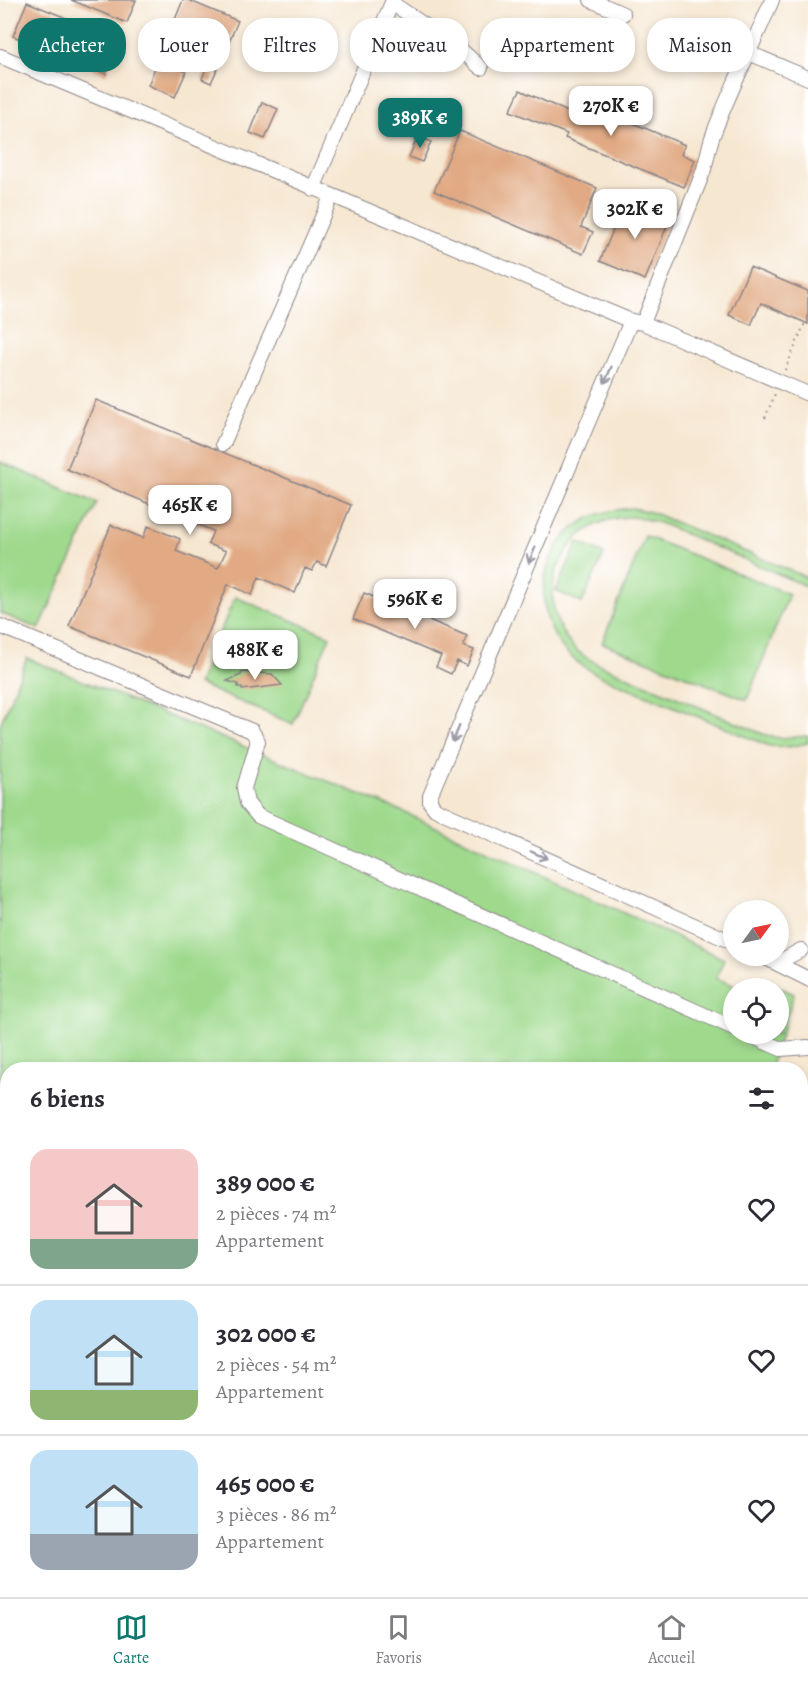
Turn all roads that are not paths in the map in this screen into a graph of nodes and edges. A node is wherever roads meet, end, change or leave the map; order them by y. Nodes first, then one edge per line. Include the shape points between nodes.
1 (591, 0) edge
2 (772, 0) edge
3 (393, 1) edge
4 (623, 14) dead end
5 (753, 44) edge
6 (753, 55) edge
7 (0, 56) edge
8 (480, 67) edge
9 (738, 72) edge
10 (808, 78) edge
11 (313, 189) junction
12 (331, 196) junction
13 (637, 322) junction
14 (808, 393) edge
15 (223, 444) dead end
16 (0, 626) edge
17 (723, 938) edge
18 (801, 950) dead end
19 (789, 956) edge
20 (783, 966) edge
21 (808, 979) edge
22 (723, 1023) edge
23 (769, 1044) edge
24 (808, 1047) edge

1 - 4 street
2 - 5 street
3 - 8 street
3 - 11 street
6 - 10 street
7 - 11 street
9 - 13 street via 699,183
11 - 12 street
12 - 13 street
12 - 15 street
13 - 14 street
13 -> 17 street via 490,653 429,802 435,809
16 - 22 street via 252,731 258,741 244,788 247,803 258,816
18 - 19 street
20 - 21 street
23 - 24 street via 781,1049

